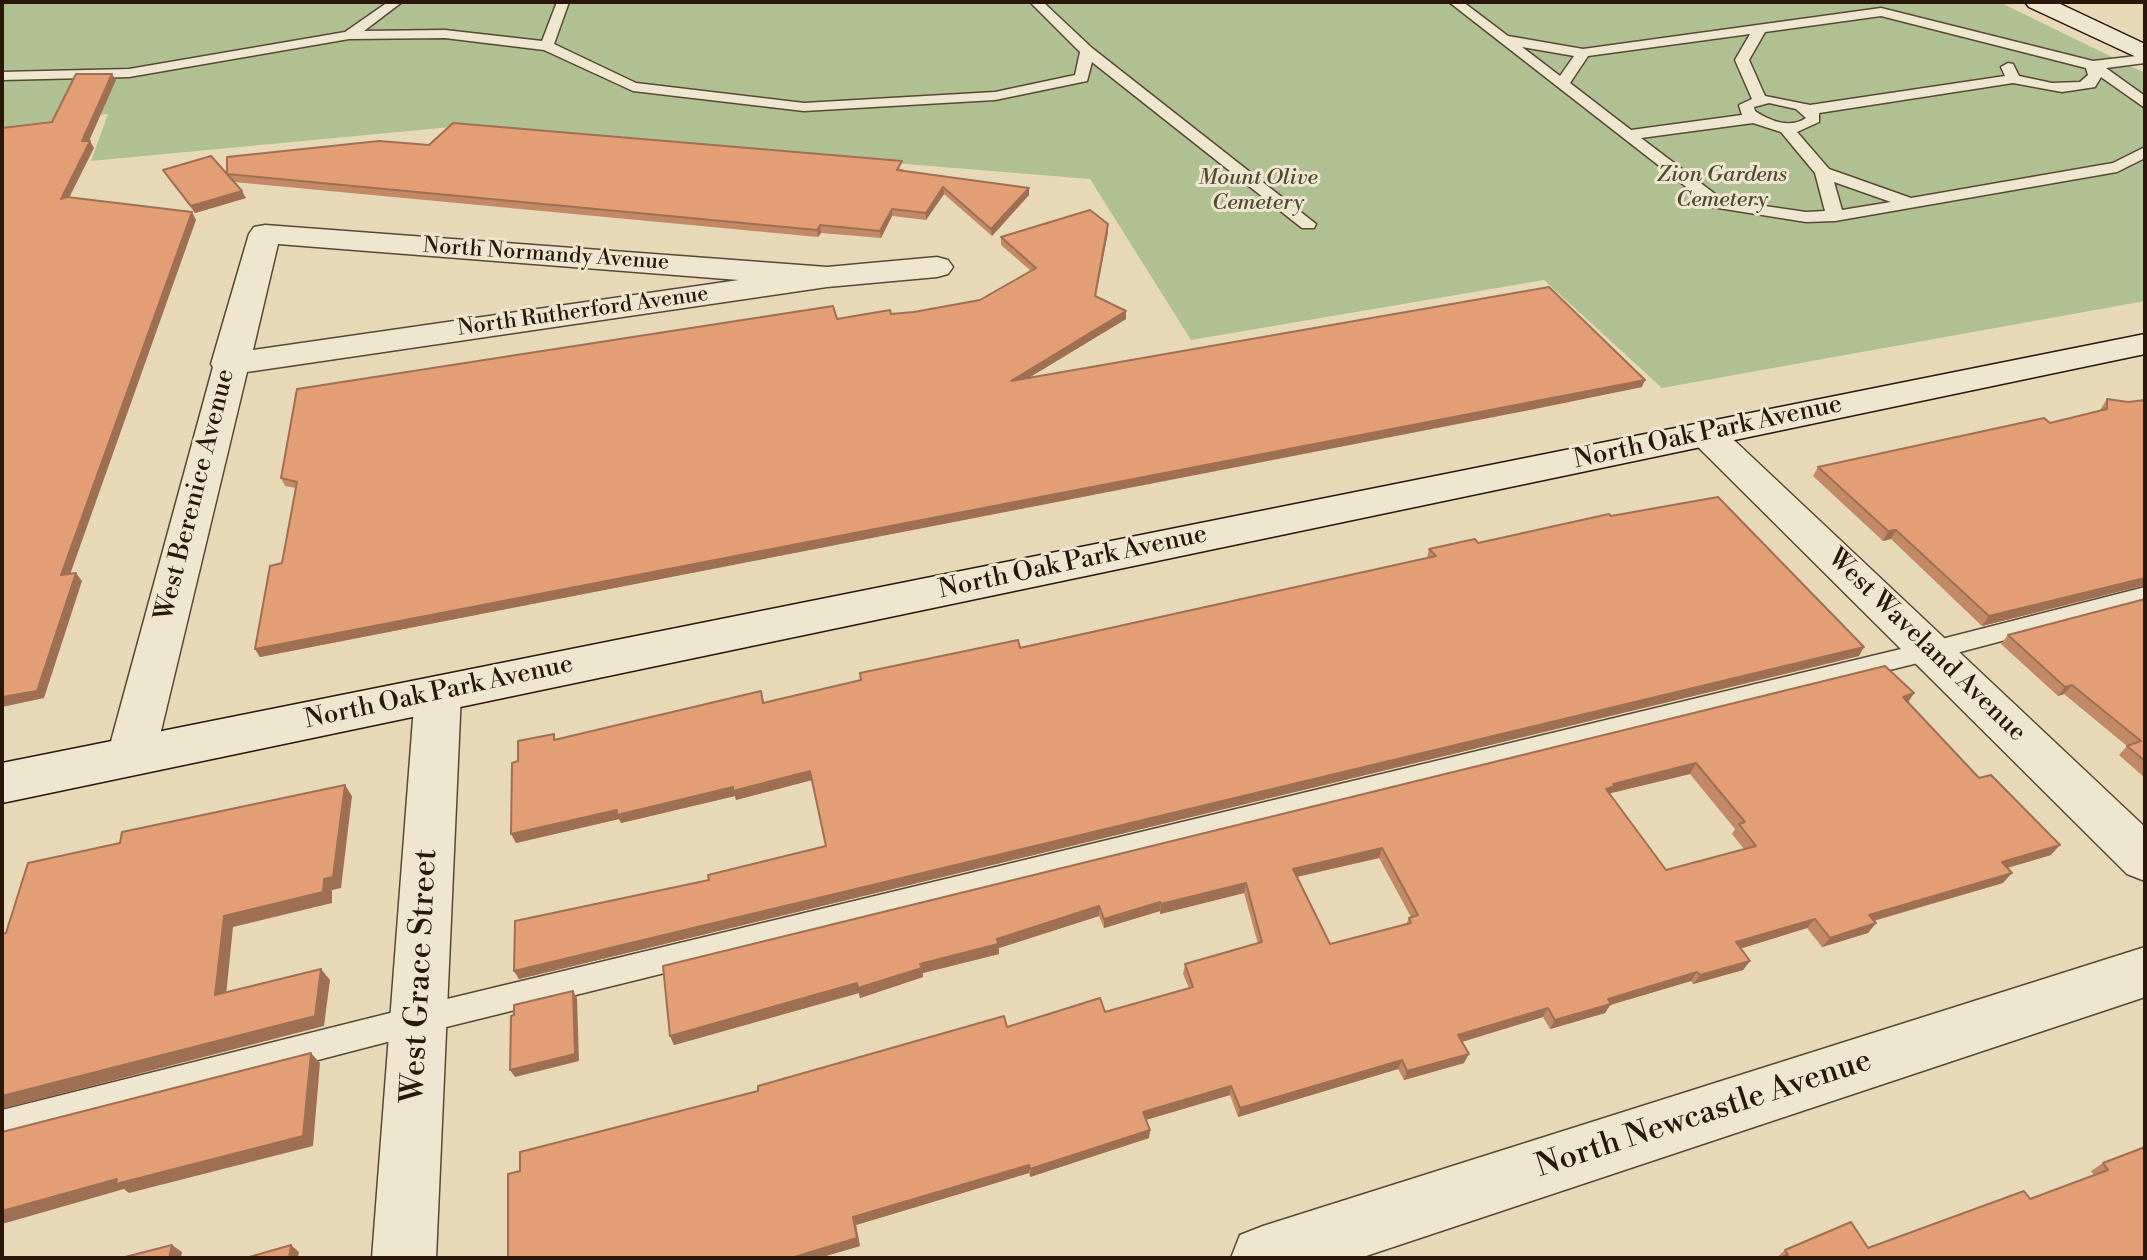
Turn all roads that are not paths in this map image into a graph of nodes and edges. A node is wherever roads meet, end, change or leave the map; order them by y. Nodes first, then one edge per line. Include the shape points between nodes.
1 (396, 2) edge
2 (563, 2) edge
3 (1036, 2) edge
4 (1455, 2) edge
5 (1843, 2) edge
6 (2037, 2) edge
7 (1881, 12) junction
8 (1760, 29) junction
9 (349, 35) junction
10 (1504, 39) junction
11 (547, 46) junction
12 (1087, 51) junction
13 (1583, 53) junction
14 (2145, 53) edge
15 (2067, 57) junction
16 (2145, 59) edge
17 (2092, 65) junction
18 (2, 76) edge
19 (2013, 79) junction
20 (1562, 84) junction
21 (1759, 99) junction
22 (2145, 104) edge
23 (1809, 110) junction
24 (1754, 118) junction
25 (1785, 127) junction
26 (1628, 135) junction
27 (2145, 152) edge
28 (1823, 172) junction
29 (1913, 202) junction
30 (1835, 216) junction
31 (1308, 224) dead end
32 (265, 234) joint
33 (937, 267) dead end
34 (827, 277) junction
35 (2145, 344) edge
36 (229, 364) junction
37 (1706, 434) junction
38 (2145, 595) edge
39 (1930, 651) junction
40 (438, 693) junction
41 (131, 756) junction
42 (2, 783) edge
43 (2145, 859) edge
44 (2145, 972) edge
45 (418, 1020) junction
46 (2, 1126) edge
47 (404, 1258) edge
48 (1263, 1258) edge

1 - 9 lane
2 - 11 lane
3 - 12 lane
4 - 10 lane
5 - 7 lane
6 - 14 street
7 - 8 lane via 1808,17
7 - 15 lane
8 - 13 lane
8 - 21 lane via 1742,60
9 - 11 lane via 445,34
9 - 18 lane via 129,73
10 - 13 lane
10 - 20 lane
11 - 12 lane via 633,87 804,107 995,96 1082,78
12 - 31 lane
13 - 20 lane
15 - 17 lane
15 - 19 lane via 2015,61 2007,69
16 - 17 lane
17 - 19 lane via 2095,75 2090,84 2076,89
17 - 22 lane
19 - 23 lane
20 - 26 lane
21 - 23 lane
21 - 24 lane via 1746,105
23 - 25 lane via 1811,123
24 - 25 lane
24 - 26 lane
25 - 28 lane
26 - 30 lane via 1718,204
27 - 29 lane via 2117,167
28 - 29 lane
28 - 30 lane
29 - 30 lane
32 - 34 street, North Normandy Avenue
32 - 36 street, West Berenice Avenue
33 - 34 street, North Rutherford Avenue
34 - 36 street, North Rutherford Avenue
35 - 37 street, North Oak Park Avenue
36 - 41 street, West Berenice Avenue
37 - 39 street, West Waveland Avenue
37 - 40 street, North Oak Park Avenue
38 - 39 lane
39 - 43 street, West Waveland Avenue
39 - 45 lane
40 - 41 street, North Oak Park Avenue
40 - 45 street, West Grace Street
41 - 42 street, North Oak Park Avenue
44 - 48 street, North Newcastle Avenue
45 - 46 lane
45 - 47 street, West Grace Street

